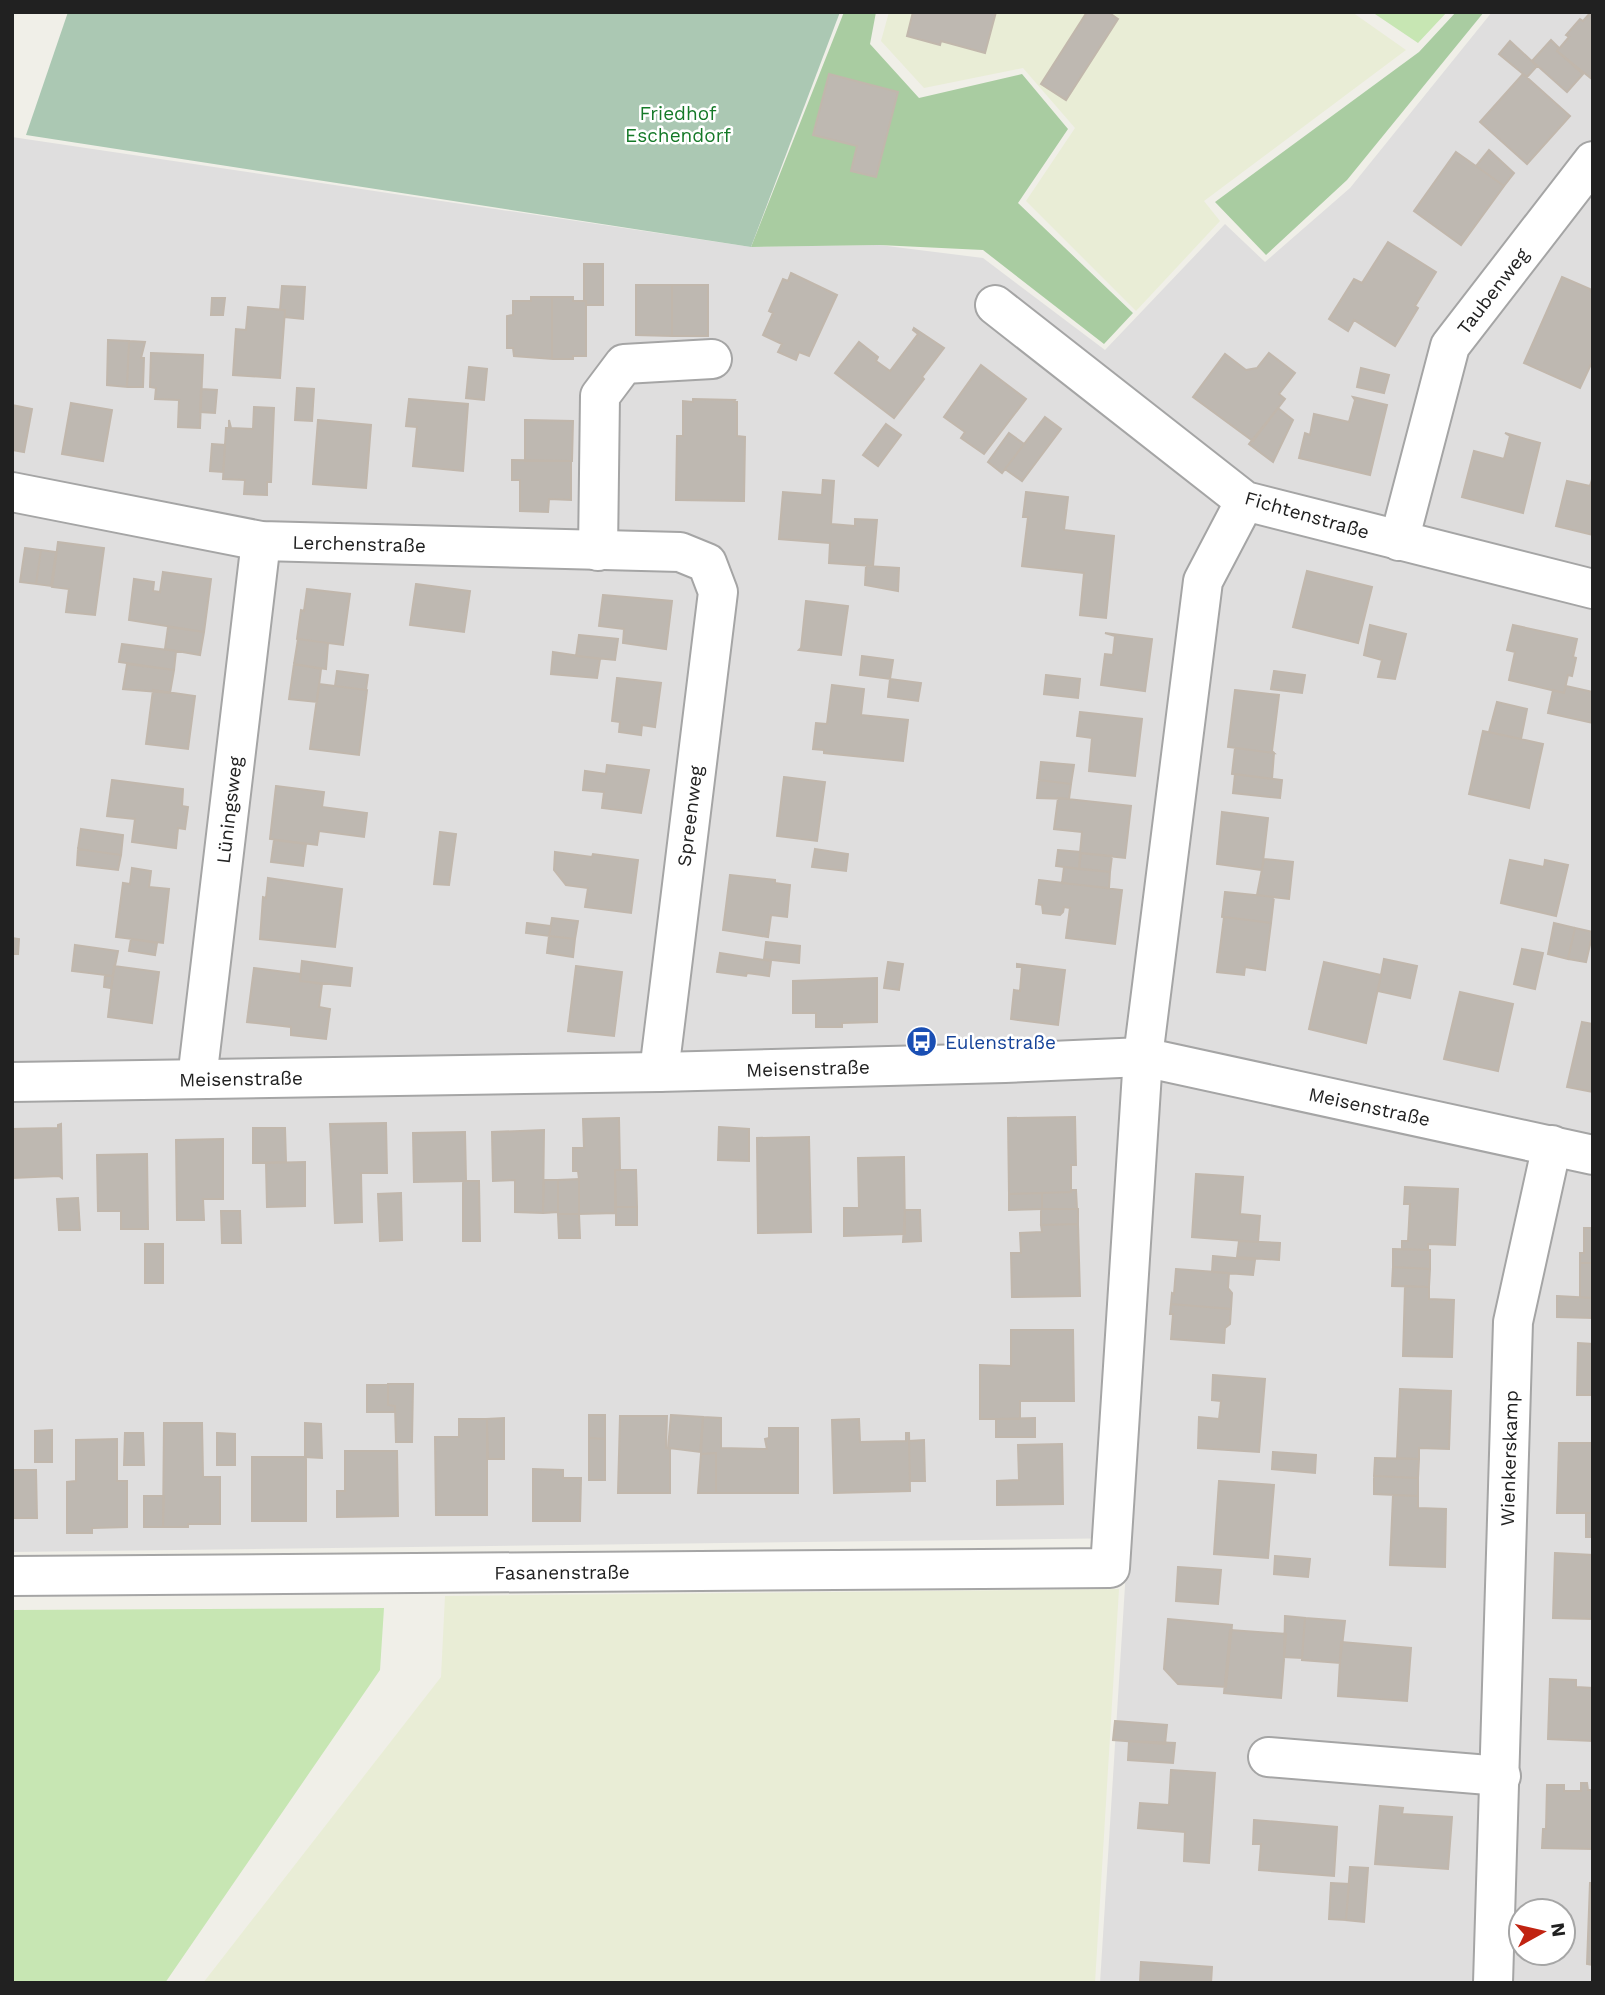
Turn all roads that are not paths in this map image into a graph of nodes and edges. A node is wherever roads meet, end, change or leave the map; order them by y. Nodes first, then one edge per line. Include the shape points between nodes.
1 (1588, 174) edge
2 (995, 305) dead end
3 (712, 359) dead end
4 (12, 492) edge
5 (1245, 501) junction
6 (261, 541) junction
7 (1399, 541) junction
8 (598, 551) junction
9 (707, 563) joint
10 (1593, 589) edge
11 (1143, 1057) junction
12 (659, 1072) junction
13 (197, 1079) junction
14 (12, 1082) edge
15 (1552, 1145) junction
16 (1593, 1155) edge
17 (12, 1576) edge
18 (1268, 1756) dead end
19 (1501, 1776) junction
20 (1493, 1983) edge

1 - 7 street, Taubenweg via 1450,346
2 - 5 street, Fichtenstraße
3 - 8 street via 624,364 600,396
4 - 6 street, Lerchenstraße
5 - 7 street, Fichtenstraße
5 - 11 street via 1203,581
6 - 8 street, Lerchenstraße
6 - 13 street, Lüningsweg
7 - 10 street, Fichtenstraße
8 - 9 street, Lerchenstraße via 680,552
9 - 12 street, Spreenweg via 718,592
11 - 12 street, Meisenstraße
11 - 15 street, Meisenstraße
11 - 17 street, Fasanenstraße via 1110,1568
12 - 13 street, Meisenstraße
13 - 14 street, Meisenstraße
15 - 16 street, Meisenstraße
15 - 19 street, Wienkerskamp via 1513,1322
18 - 19 street
19 - 20 street, Wienkerskamp

